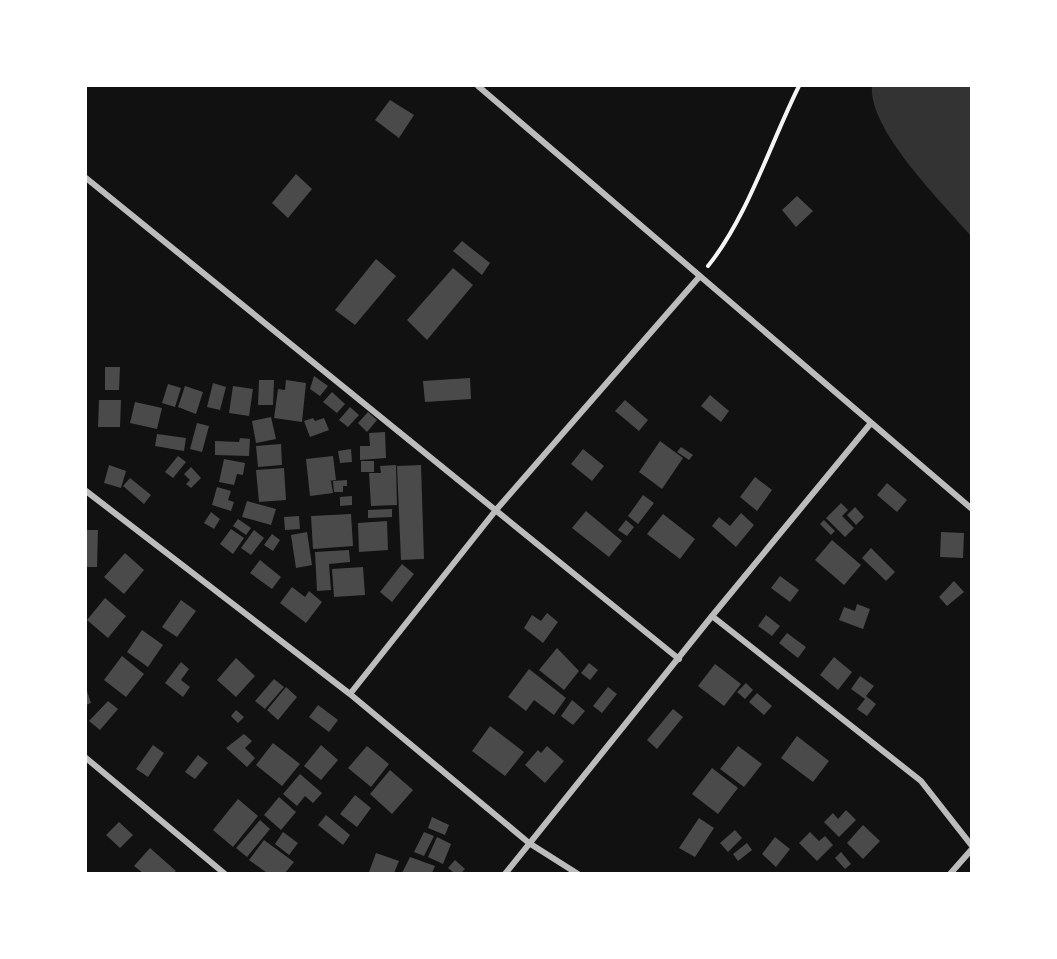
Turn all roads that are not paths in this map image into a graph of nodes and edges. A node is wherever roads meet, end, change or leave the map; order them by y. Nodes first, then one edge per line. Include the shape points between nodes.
1 (478, 86) edge
2 (86, 178) edge
3 (700, 276) junction
4 (871, 423) junction
5 (86, 491) edge
6 (972, 509) edge
7 (496, 510) junction
8 (712, 616) junction
9 (679, 659) junction
10 (350, 694) junction
11 (86, 759) edge
12 (529, 843) junction
13 (972, 848) edge
14 (225, 873) edge
15 (505, 873) edge
16 (578, 873) edge
17 (950, 873) edge

1 - 3 street
2 - 7 street
3 - 4 street
3 - 7 street
4 - 6 street
4 - 8 street
5 - 10 street
7 - 9 street
7 - 10 street
8 - 9 street
8 - 13 street via 921,781
9 - 12 street
10 - 12 street
11 - 14 street
12 - 15 street
12 - 16 street
13 - 17 street

